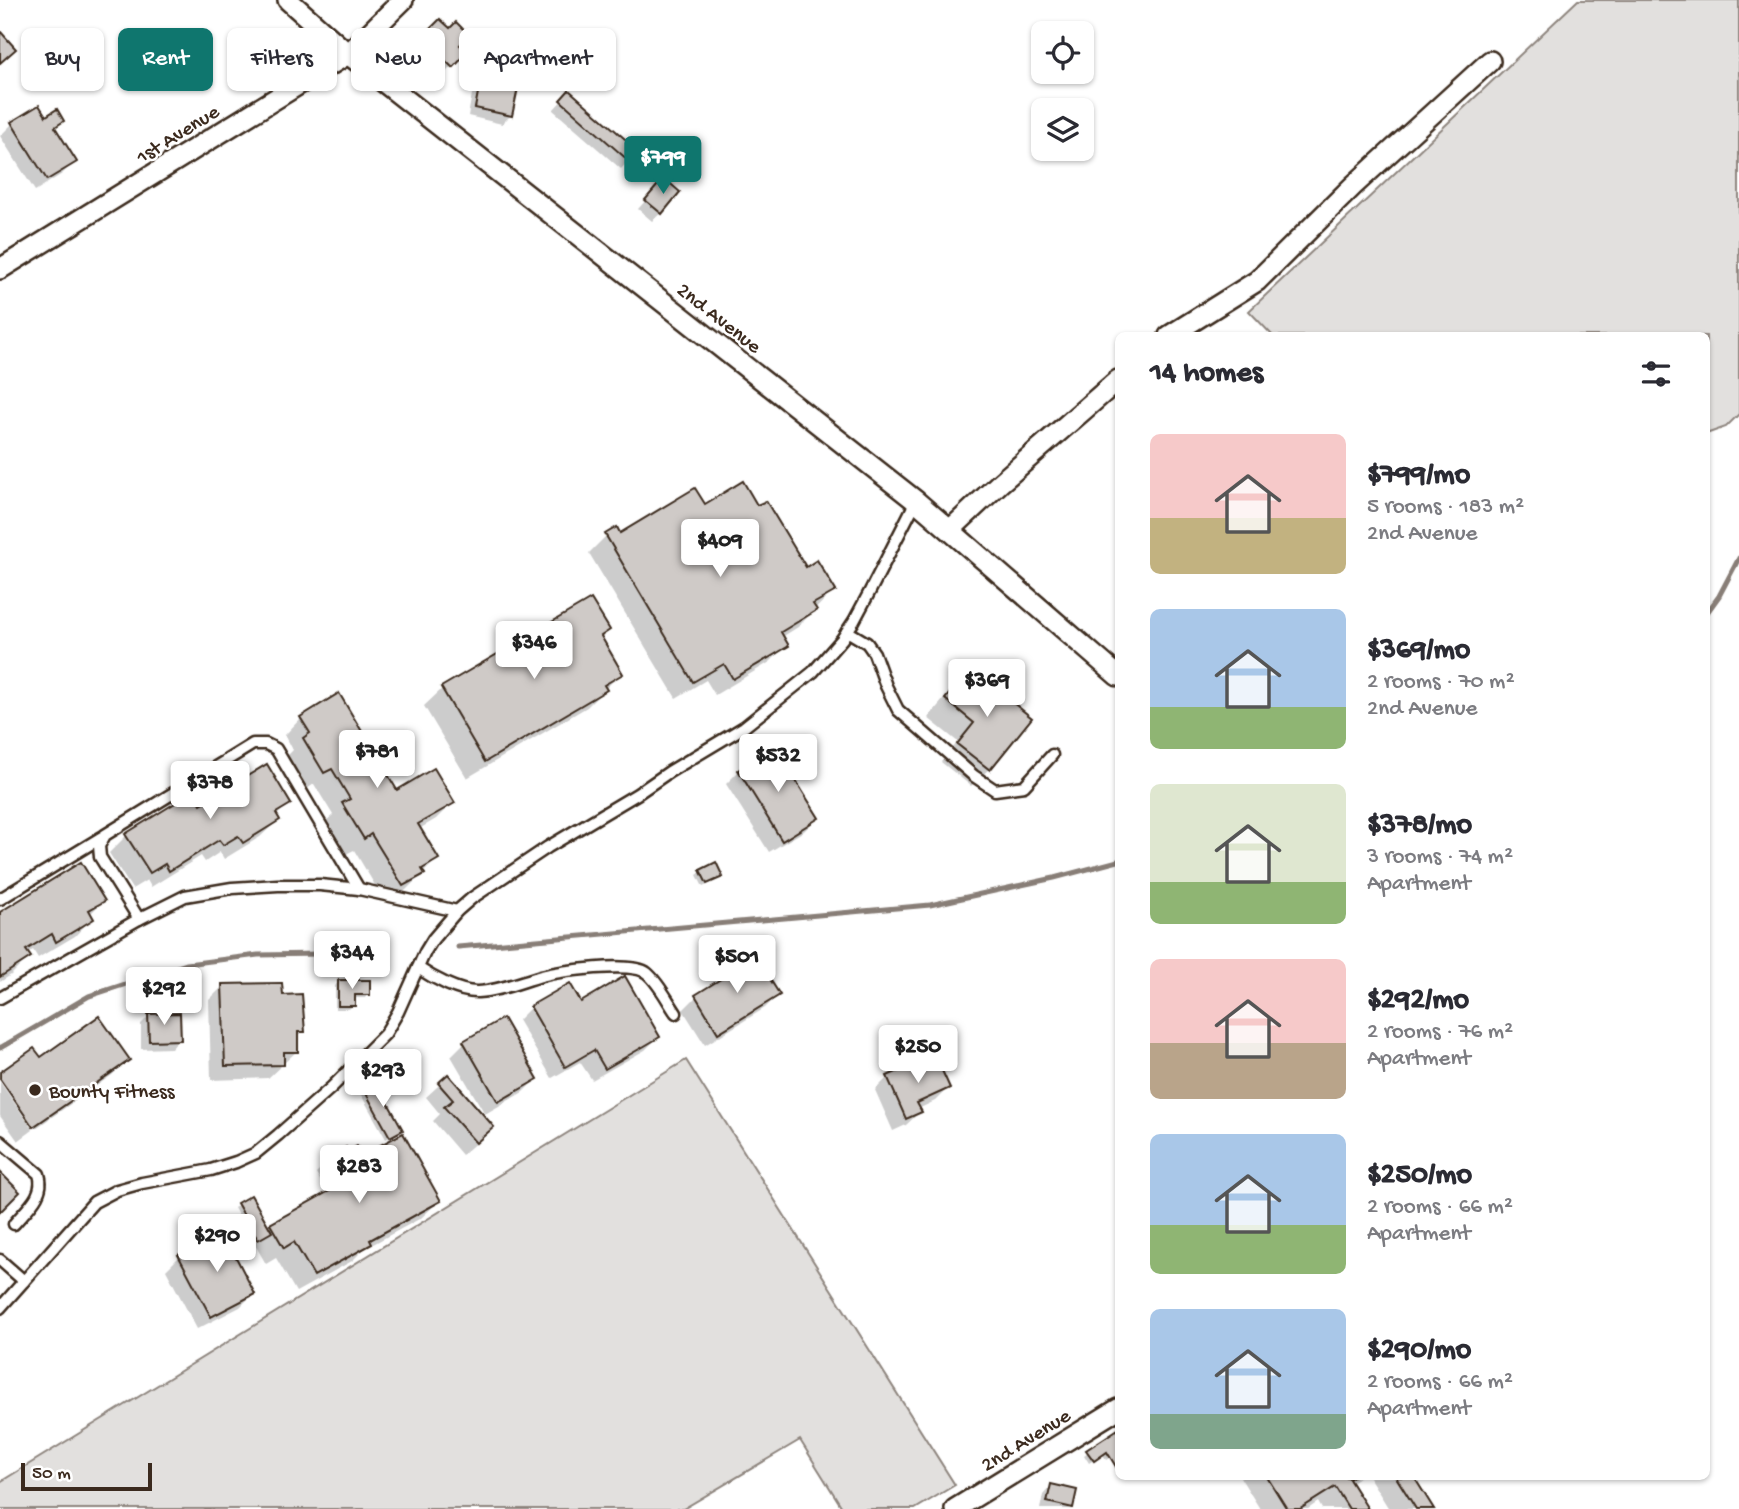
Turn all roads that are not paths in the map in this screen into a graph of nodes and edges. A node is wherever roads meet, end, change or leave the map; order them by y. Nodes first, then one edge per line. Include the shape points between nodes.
1 (288, 0) edge
2 (403, 0) edge
3 (348, 54) junction
4 (1490, 61) dead end
5 (0, 269) edge
6 (1175, 332) edge
7 (1115, 383) edge
8 (916, 501) junction
9 (950, 530) junction
10 (847, 631) junction
11 (1115, 673) edge
12 (1052, 755) dead end
13 (105, 835) junction
14 (359, 889) junction
15 (0, 899) edge
16 (457, 911) junction
17 (139, 919) junction
18 (418, 968) junction
19 (0, 998) edge
20 (676, 1013) dead end
21 (0, 1141) edge
22 (13, 1224) dead end
23 (0, 1260) edge
24 (24, 1281) junction
25 (0, 1308) edge
26 (1115, 1411) edge
27 (955, 1509) edge

1 - 3 street, 2nd Avenue
2 - 3 street, 1st Avenue
3 - 5 street, 1st Avenue
3 - 8 street, 2nd Avenue
4 - 6 street via 1257,281
7 - 9 street
8 - 9 street, 2nd Avenue
8 - 10 lane
9 - 11 street, 2nd Avenue
10 - 12 lane via 867,643 898,710 995,790 1024,786
10 - 16 lane via 813,672 744,727 548,847
13 - 14 lane via 253,744 266,744 276,749
13 - 15 lane
13 - 17 lane via 100,857
14 - 16 lane
14 - 17 lane via 320,885 232,888 185,896
16 - 18 lane via 425,951
17 - 19 lane
18 - 20 lane via 440,982 475,993 543,975 627,967 645,972
18 - 24 lane via 385,1034 256,1153 211,1170 117,1190 94,1202
21 - 22 lane via 41,1180 40,1193
23 - 24 lane
24 - 25 lane
26 - 27 street, 2nd Avenue

